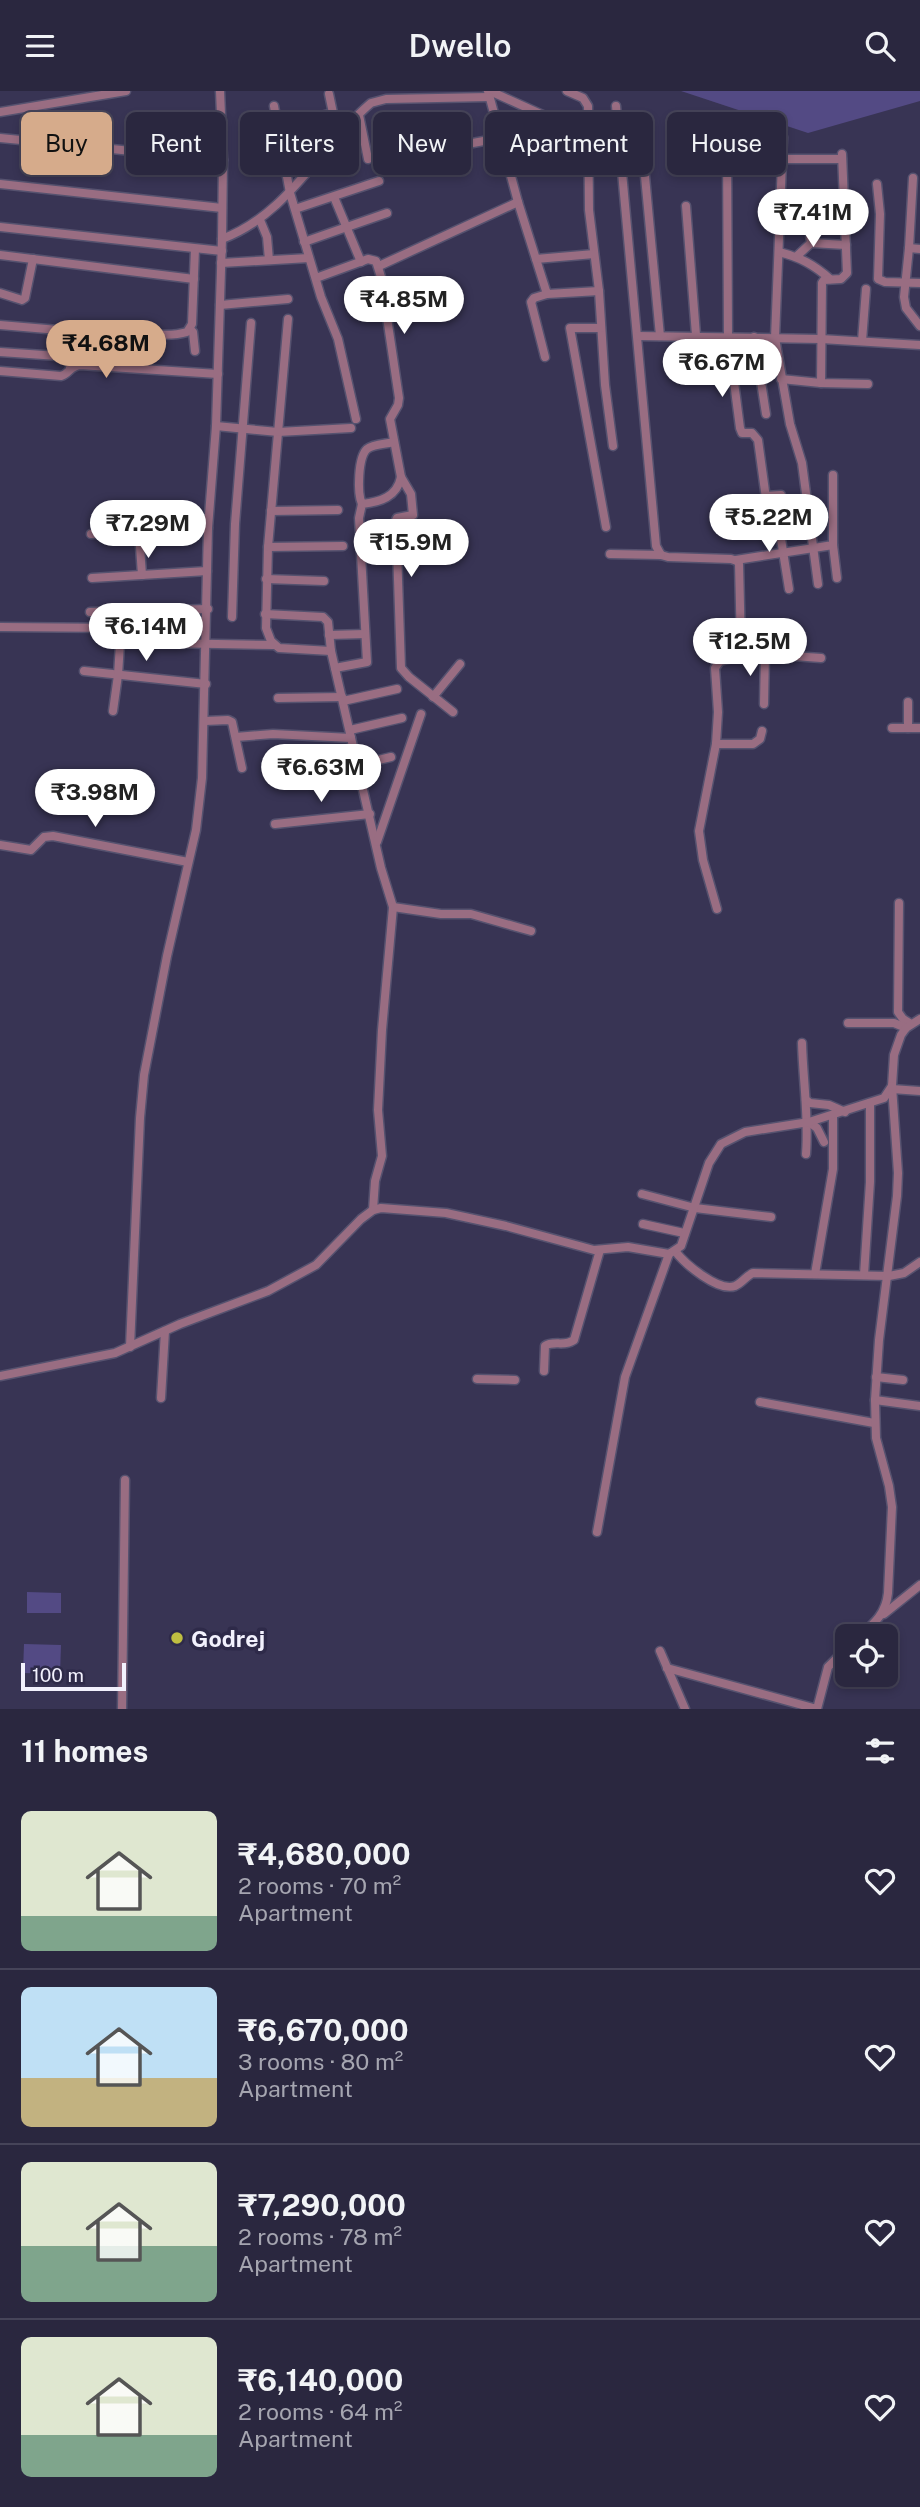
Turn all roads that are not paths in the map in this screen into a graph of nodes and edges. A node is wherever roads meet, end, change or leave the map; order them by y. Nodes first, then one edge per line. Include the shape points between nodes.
1 (53, 91) edge
2 (126, 91) edge
3 (220, 91) edge
4 (567, 91) edge
5 (489, 93) edge
6 (329, 94) dead end
7 (385, 95) edge
8 (420, 95) edge
9 (450, 95) edge
10 (55, 103) junction
11 (615, 106) dead end
12 (274, 107) dead end
13 (0, 112) edge
14 (221, 112) edge
15 (275, 112) edge
16 (333, 112) edge
17 (494, 112) edge
18 (534, 112) edge
19 (586, 112) edge
20 (616, 112) edge
21 (359, 115) joint
22 (0, 138) edge
23 (126, 150) edge
24 (368, 159) dead end
25 (786, 159) edge
26 (223, 175) edge
27 (287, 175) edge
28 (305, 175) edge
29 (511, 175) edge
30 (588, 175) edge
31 (623, 175) edge
32 (645, 175) edge
33 (727, 175) edge
34 (782, 175) edge
35 (913, 179) dead end
36 (379, 181) dead end
37 (0, 184) edge
38 (877, 184) dead end
39 (290, 193) junction
40 (334, 197) junction
41 (843, 198) junction
42 (806, 201) junction
43 (519, 202) junction
44 (781, 202) junction
45 (686, 207) dead end
46 (222, 208) junction
47 (295, 209) junction
48 (387, 213) dead end
49 (916, 217) edge
50 (260, 220) junction
51 (0, 227) edge
52 (346, 227) junction
53 (222, 239) junction
54 (304, 242) junction
55 (811, 243) junction
56 (846, 245) junction
57 (909, 248) junction
58 (195, 249) junction
59 (920, 249) edge
60 (222, 251) junction
61 (779, 253) junction
62 (594, 254) junction
63 (0, 255) edge
64 (797, 256) junction
65 (309, 258) junction
66 (33, 259) junction
67 (536, 259) junction
68 (269, 260) junction
69 (361, 262) junction
70 (221, 263) junction
71 (379, 266) junction
72 (316, 278) junction
73 (194, 279) junction
74 (830, 279) junction
75 (905, 282) junction
76 (920, 283) edge
77 (866, 289) dead end
78 (599, 291) junction
79 (0, 293) edge
80 (547, 294) junction
81 (288, 299) dead end
82 (220, 305) junction
83 (920, 311) edge
84 (909, 313) junction
85 (288, 319) dead end
86 (251, 323) dead end
87 (0, 325) edge
88 (920, 326) edge
89 (601, 328) junction
90 (190, 329) junction
91 (106, 334) junction
92 (696, 335) junction
93 (638, 336) junction
94 (660, 336) junction
95 (728, 336) junction
96 (754, 337) junction
97 (775, 338) junction
98 (821, 339) junction
99 (862, 341) junction
100 (920, 345) edge
101 (195, 351) dead end
102 (0, 352) edge
103 (545, 357) dead end
104 (71, 365) junction
105 (0, 371) edge
106 (218, 374) junction
107 (781, 380) junction
108 (821, 383) junction
109 (868, 384) dead end
110 (766, 414) dead end
111 (356, 419) dead end
112 (216, 426) junction
113 (351, 428) dead end
114 (243, 429) junction
115 (278, 432) junction
116 (394, 442) junction
117 (613, 446) dead end
118 (833, 475) dead end
119 (401, 477) junction
120 (781, 495) dead end
121 (766, 496) junction
122 (362, 504) junction
123 (338, 510) dead end
124 (271, 511) junction
125 (606, 527) dead end
126 (208, 528) junction
127 (139, 531) junction
128 (91, 534) dead end
129 (832, 545) junction
130 (343, 546) dead end
131 (268, 547) junction
132 (813, 548) junction
133 (783, 553) junction
134 (610, 554) dead end
135 (661, 555) junction
136 (736, 560) junction
137 (207, 571) junction
138 (142, 575) junction
139 (92, 578) dead end
140 (836, 578) dead end
141 (266, 579) junction
142 (324, 581) dead end
143 (818, 584) dead end
144 (789, 589) dead end
145 (208, 609) junction
146 (147, 611) junction
147 (90, 613) dead end
148 (265, 614) junction
149 (232, 617) dead end
150 (0, 627) edge
151 (121, 628) junction
152 (365, 633) junction
153 (330, 635) junction
154 (165, 643) dead end
155 (207, 645) junction
156 (274, 645) junction
157 (331, 651) junction
158 (739, 652) junction
159 (765, 653) junction
160 (821, 658) dead end
161 (460, 664) dead end
162 (335, 668) junction
163 (84, 671) dead end
164 (118, 675) junction
165 (206, 684) junction
166 (397, 689) dead end
167 (433, 697) junction
168 (278, 698) dead end
169 (342, 699) junction
170 (908, 702) dead end
171 (764, 703) dead end
172 (113, 711) dead end
173 (453, 712) dead end
174 (421, 714) dead end
175 (402, 718) dead end
176 (205, 721) junction
177 (892, 728) dead end
178 (908, 728) junction
179 (920, 728) edge
180 (762, 731) dead end
181 (350, 734) junction
182 (236, 737) junction
183 (716, 744) junction
184 (391, 757) dead end
185 (358, 765) junction
186 (242, 768) dead end
187 (370, 814) junction
188 (275, 824) dead end
189 (377, 842) junction
190 (0, 845) edge
191 (188, 862) junction
192 (899, 903) dead end
193 (393, 907) junction
194 (717, 909) dead end
195 (531, 931) dead end
196 (920, 1019) edge
197 (848, 1023) dead end
198 (908, 1026) junction
199 (803, 1043) dead end
200 (892, 1088) junction
201 (920, 1091) edge
202 (806, 1100) junction
203 (870, 1103) junction
204 (845, 1112) junction
205 (833, 1116) junction
206 (809, 1122) junction
207 (824, 1142) dead end
208 (806, 1154) dead end
209 (642, 1194) dead end
210 (695, 1208) junction
211 (373, 1210) junction
212 (771, 1217) dead end
213 (643, 1224) dead end
214 (684, 1233) junction
215 (600, 1250) junction
216 (672, 1252) junction
217 (920, 1262) edge
218 (815, 1274) junction
219 (864, 1275) junction
220 (889, 1276) junction
221 (164, 1332) junction
222 (130, 1347) junction
223 (544, 1371) dead end
224 (0, 1376) edge
225 (876, 1377) junction
226 (477, 1379) dead end
227 (515, 1380) dead end
228 (903, 1380) dead end
229 (161, 1398) dead end
230 (875, 1400) junction
231 (760, 1402) dead end
232 (920, 1406) edge
233 (874, 1423) junction
234 (125, 1480) dead end
235 (597, 1532) dead end
236 (920, 1585) edge
237 (882, 1615) junction
238 (873, 1624) edge
239 (660, 1651) dead end
240 (835, 1660) edge
241 (667, 1668) junction
242 (122, 1709) edge
243 (685, 1709) edge

1 - 10 street
2 - 10 street
3 - 14 street
4 - 19 street via 586,101
5 - 9 street
5 - 17 street
5 - 18 street
6 - 16 street
7 - 8 street
7 - 21 street
8 - 9 street
10 - 13 street
11 - 20 street
12 - 15 street
21 - 24 street
22 - 23 street
25 - 41 street via 842,157
26 - 46 street
27 - 39 street
28 - 39 street
29 - 43 street
30 - 62 street
31 - 93 street
32 - 94 street
33 - 95 street
34 - 44 street
35 - 49 street
36 - 40 street
37 - 46 street
38 - 75 street via 878,279
39 - 47 street
39 - 50 street
40 - 47 street
40 - 52 street
41 - 42 street
41 - 56 street
42 - 44 street
42 - 55 street
43 - 67 street
43 - 71 street
44 - 61 street
45 - 92 street
46 - 53 street
47 - 54 street
48 - 52 street
49 - 57 street
50 - 53 street
50 - 68 street
51 - 58 street
52 - 54 street
52 - 69 street
53 - 60 street
54 - 65 street
55 - 56 street
55 - 64 street
56 - 74 street via 845,277
57 - 59 street
57 - 75 street
58 - 60 street
58 - 73 street
60 - 70 street
61 - 64 street
61 - 97 street
62 - 67 street
62 - 78 street
63 - 66 street
64 - 74 street
65 - 68 street
65 - 72 street
66 - 73 street
66 - 79 street via 25,298
67 - 80 street
68 - 70 street
69 - 71 street via 372,259
69 - 72 street
70 - 82 street
71 - 116 street via 399,398 390,419
72 - 111 street via 338,339
73 - 90 street
74 - 98 street via 822,283
75 - 76 street
75 - 84 street via 904,303
77 - 99 street
78 - 80 street
78 - 89 street
80 - 103 street via 531,302
81 - 82 street
82 - 106 street
83 - 84 street
84 - 88 street
85 - 115 street
86 - 114 street
87 - 91 street
89 - 117 street
89 - 125 street via 570,328
90 - 91 street via 181,334
90 - 101 street
91 - 104 street via 80,349
92 - 94 street
92 - 95 street
93 - 94 street
93 - 135 street via 656,547
95 - 96 street
95 - 121 street via 740,428 758,439
96 - 97 street
96 - 110 street
97 - 98 street
97 - 107 street
98 - 99 street
98 - 108 street
99 - 100 street
102 - 104 street via 58,356
104 - 105 street via 61,376
104 - 106 street
106 - 112 street
107 - 108 street
107 - 132 street via 802,463
108 - 109 street
112 - 114 street
112 - 126 street
113 - 115 street
114 - 115 street
114 - 149 street
115 - 124 street
116 - 119 street
116 - 122 street via 371,447 362,456 358,490
118 - 129 street
119 - 122 street via 387,498
119 - 167 street via 411,494 413,515 396,520 400,661 404,673
120 - 121 street
121 - 133 street
122 - 152 street
123 - 124 street
124 - 131 street
126 - 127 street
126 - 137 street
127 - 128 street
127 - 138 street
129 - 132 street
129 - 140 street
130 - 131 street
131 - 141 street
132 - 133 street
132 - 143 street
133 - 136 street
133 - 144 street
134 - 135 street
135 - 136 street
136 - 158 street
137 - 138 street
137 - 145 street
138 - 139 street
141 - 142 street
141 - 148 street
145 - 146 street
145 - 155 street
146 - 147 street
146 - 151 street via 137,624
148 - 153 street via 327,618
148 - 156 street via 267,634
150 - 151 street
151 - 164 street
152 - 153 street
152 - 162 street via 367,662
153 - 157 street
154 - 155 street
155 - 156 street
155 - 165 street
156 - 157 street
157 - 162 street
158 - 159 street
158 - 183 street via 716,664
159 - 160 street
159 - 171 street
161 - 167 street
162 - 169 street
163 - 164 street
164 - 165 street
164 - 172 street
165 - 176 street
166 - 169 street
167 - 173 street
168 - 169 street
169 - 181 street
170 - 178 street
174 - 189 street
175 - 181 street
176 - 182 street via 232,722
176 - 191 street via 201,797
177 - 178 street
178 - 179 street
180 - 183 street via 753,744
181 - 182 street
181 - 185 street
182 - 186 street
183 - 194 street via 699,831
184 - 185 street
185 - 187 street
187 - 188 street
187 - 189 street
189 - 193 street
190 - 191 street via 31,850 44,837 52,836
191 - 222 street via 144,1075
192 - 198 street via 898,1012
193 - 195 street via 471,914
193 - 211 street via 378,1110 383,1156
196 - 198 street
197 - 198 street
198 - 200 street via 894,1055
199 - 202 street
200 - 201 street
200 - 203 street via 884,1098
200 - 220 street via 898,1173
202 - 204 street
202 - 206 street
203 - 204 street
203 - 219 street
204 - 205 street
205 - 206 street
205 - 218 street via 833,1169
206 - 207 street
206 - 208 street
206 - 210 street via 745,1132 721,1144 709,1163
209 - 210 street
210 - 212 street
210 - 214 street
211 - 215 street via 393,1207 446,1213
211 - 221 street via 308,1271
213 - 214 street
214 - 216 street via 681,1246
215 - 216 street via 628,1247
215 - 223 street via 574,1341 544,1346
216 - 218 street via 712,1282 728,1287 753,1273
216 - 235 street via 625,1377
217 - 220 street
218 - 219 street
219 - 220 street
220 - 225 street
221 - 222 street
221 - 229 street
222 - 224 street
225 - 228 street
225 - 230 street
226 - 227 street
230 - 232 street
230 - 233 street
231 - 233 street
233 - 237 street via 891,1507 888,1593
234 - 242 street
236 - 237 street
237 - 238 street
239 - 241 street
240 - 241 street via 828,1667 817,1709
241 - 243 street

